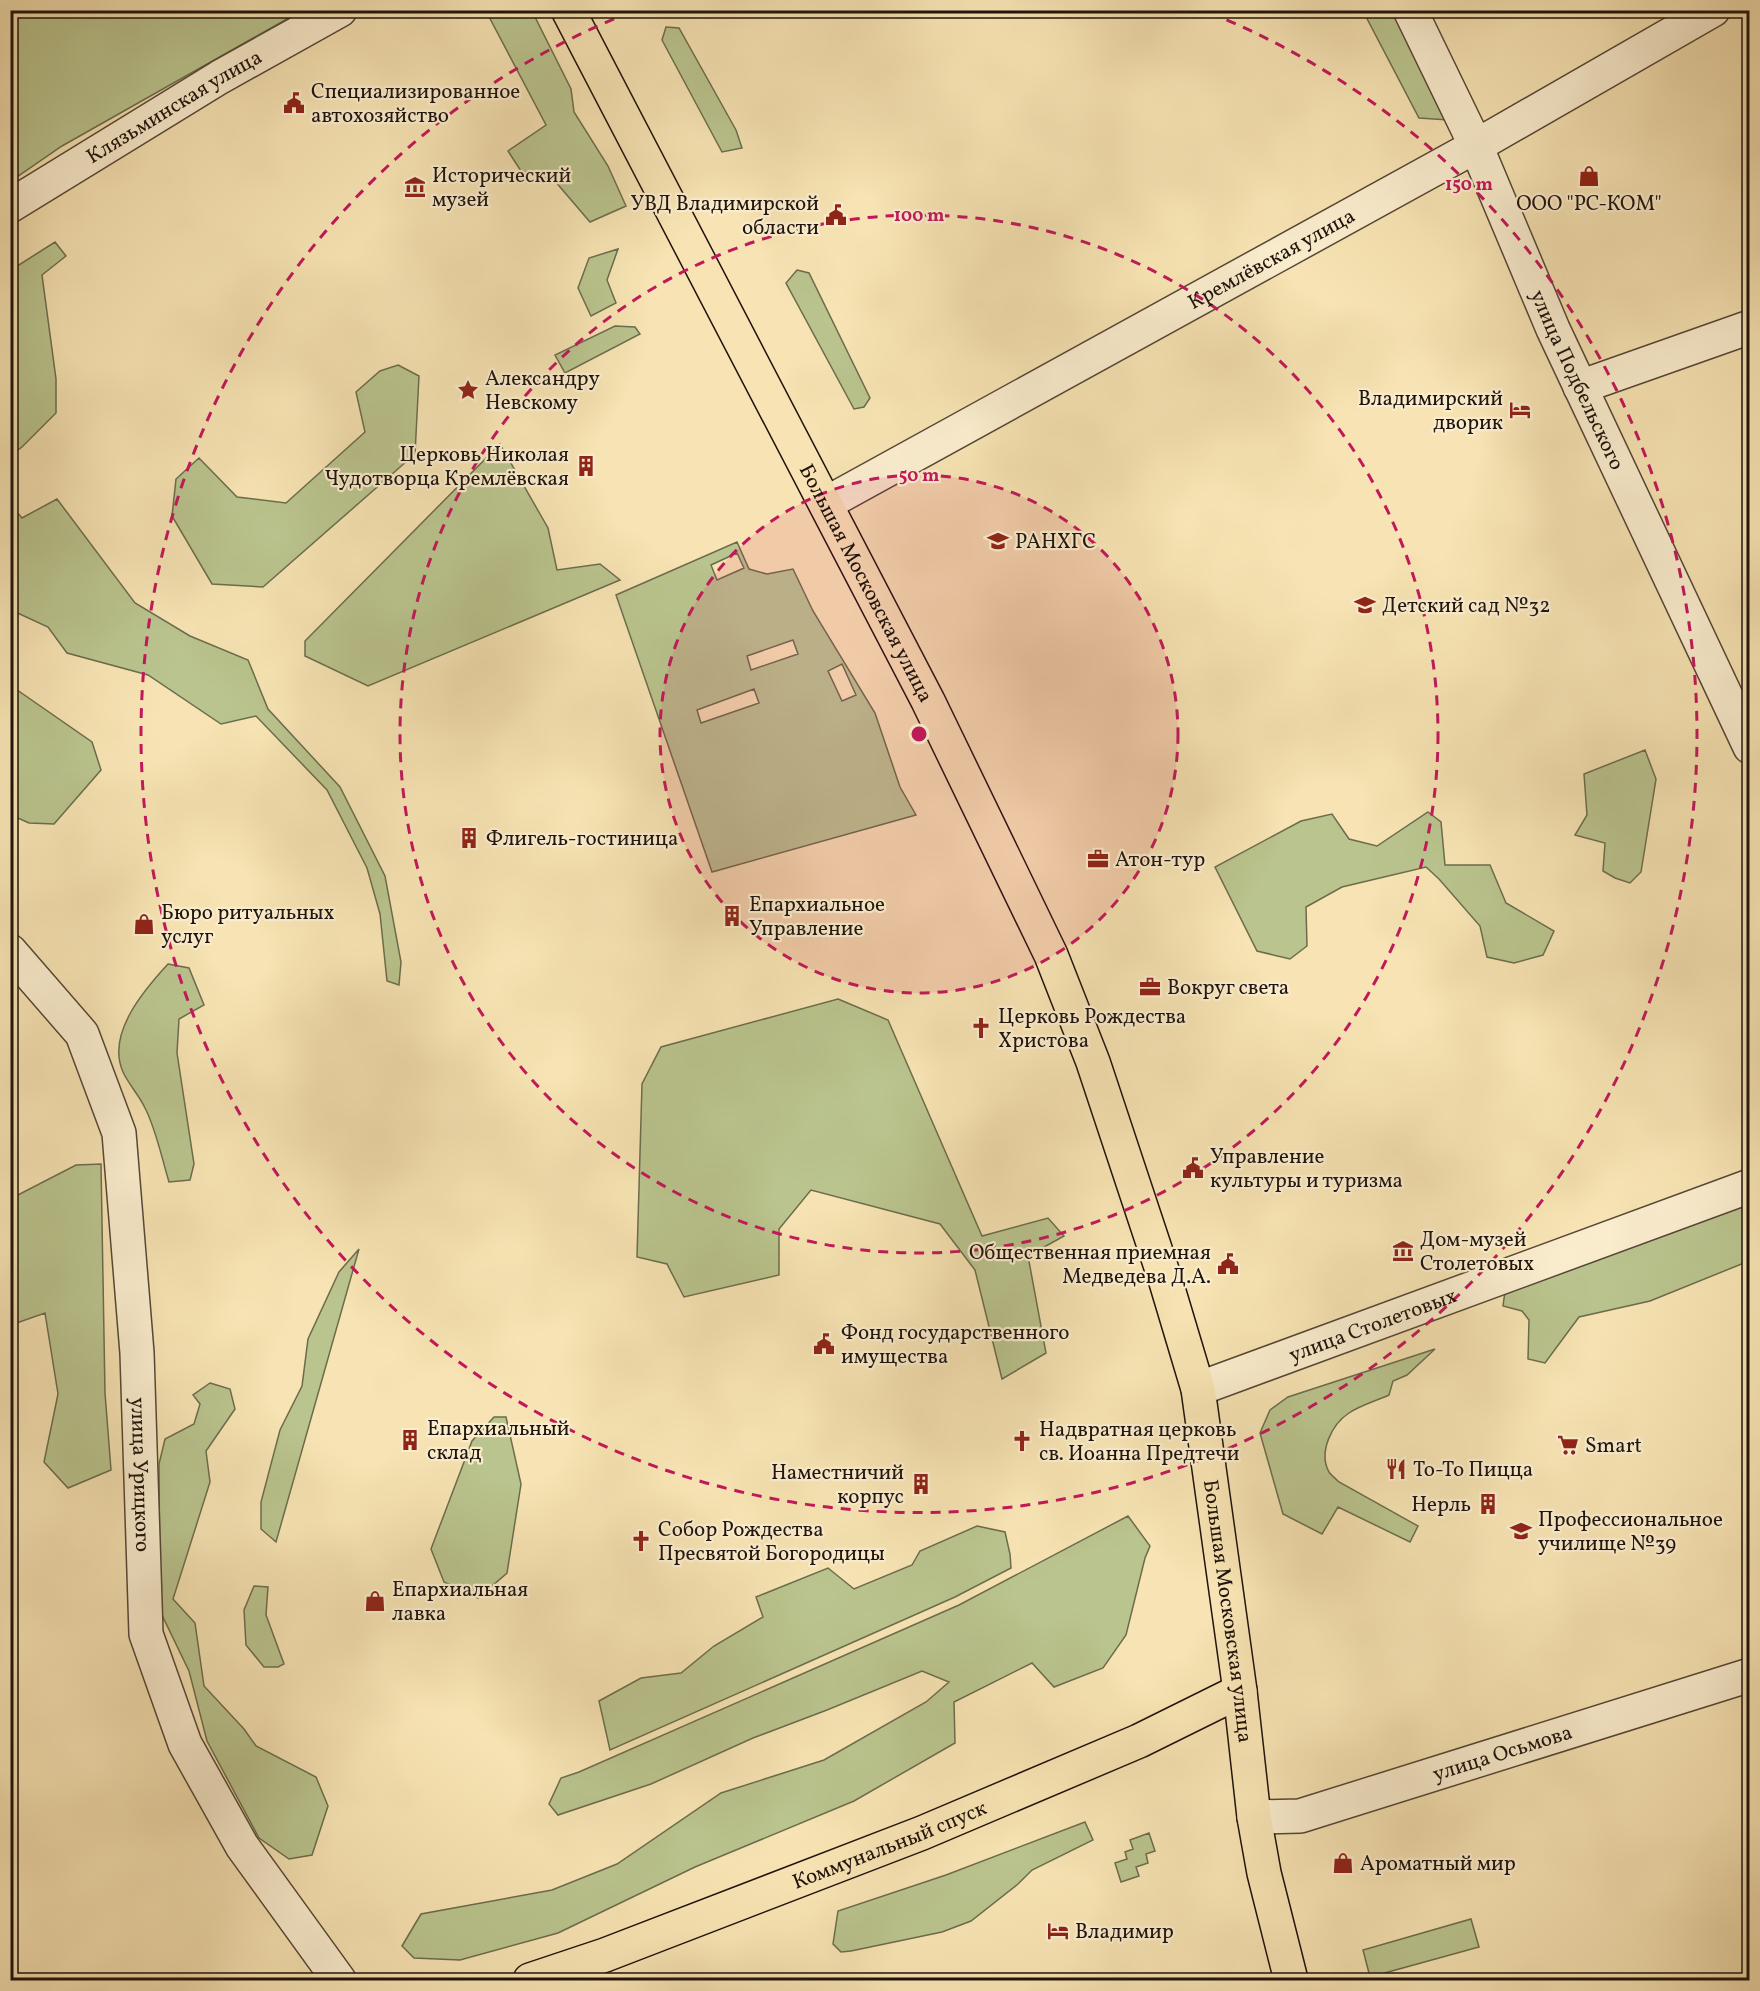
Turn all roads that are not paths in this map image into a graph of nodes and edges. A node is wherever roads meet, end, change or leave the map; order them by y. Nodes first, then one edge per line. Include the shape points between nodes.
1 (340, 10) edge
2 (568, 10) edge
3 (1410, 10) edge
4 (1713, 10) edge
5 (1476, 146) junction
6 (10, 206) edge
7 (1749, 327) edge
8 (1580, 387) junction
9 (827, 503) junction
10 (1749, 747) edge
11 (10, 951) edge
12 (1749, 1186) edge
13 (1198, 1389) junction
14 (1749, 1676) edge
15 (1240, 1691) junction
16 (1254, 1817) junction
17 (339, 1980) edge
18 (530, 1980) edge
19 (1291, 1980) edge

1 - 6 street, Клязьминская улица via 220,77
2 - 9 main road, Большая Московская улица
3 - 5 street, улица Подбельского
4 - 5 street, Кремлёвская улица
5 - 8 street, улица Подбельского
5 - 9 street, Кремлёвская улица
7 - 8 street
8 - 10 street, улица Подбельского
9 - 13 main road, Большая Московская улица via 928,700 1051,955 1093,1062
11 - 17 street, улица Урицкого via 82,1034 119,1133 137,1353 146,1634 185,1744 242,1846
12 - 13 street, улица Столетовых
13 - 15 main road, Большая Московская улица
14 - 16 street, улица Осьмова via 1300,1816
15 - 16 main road, Большая Московская улица
15 - 18 main road, Коммунальный спуск via 1139,1741 922,1833 606,1955
16 - 19 main road, Большая Московская улица

